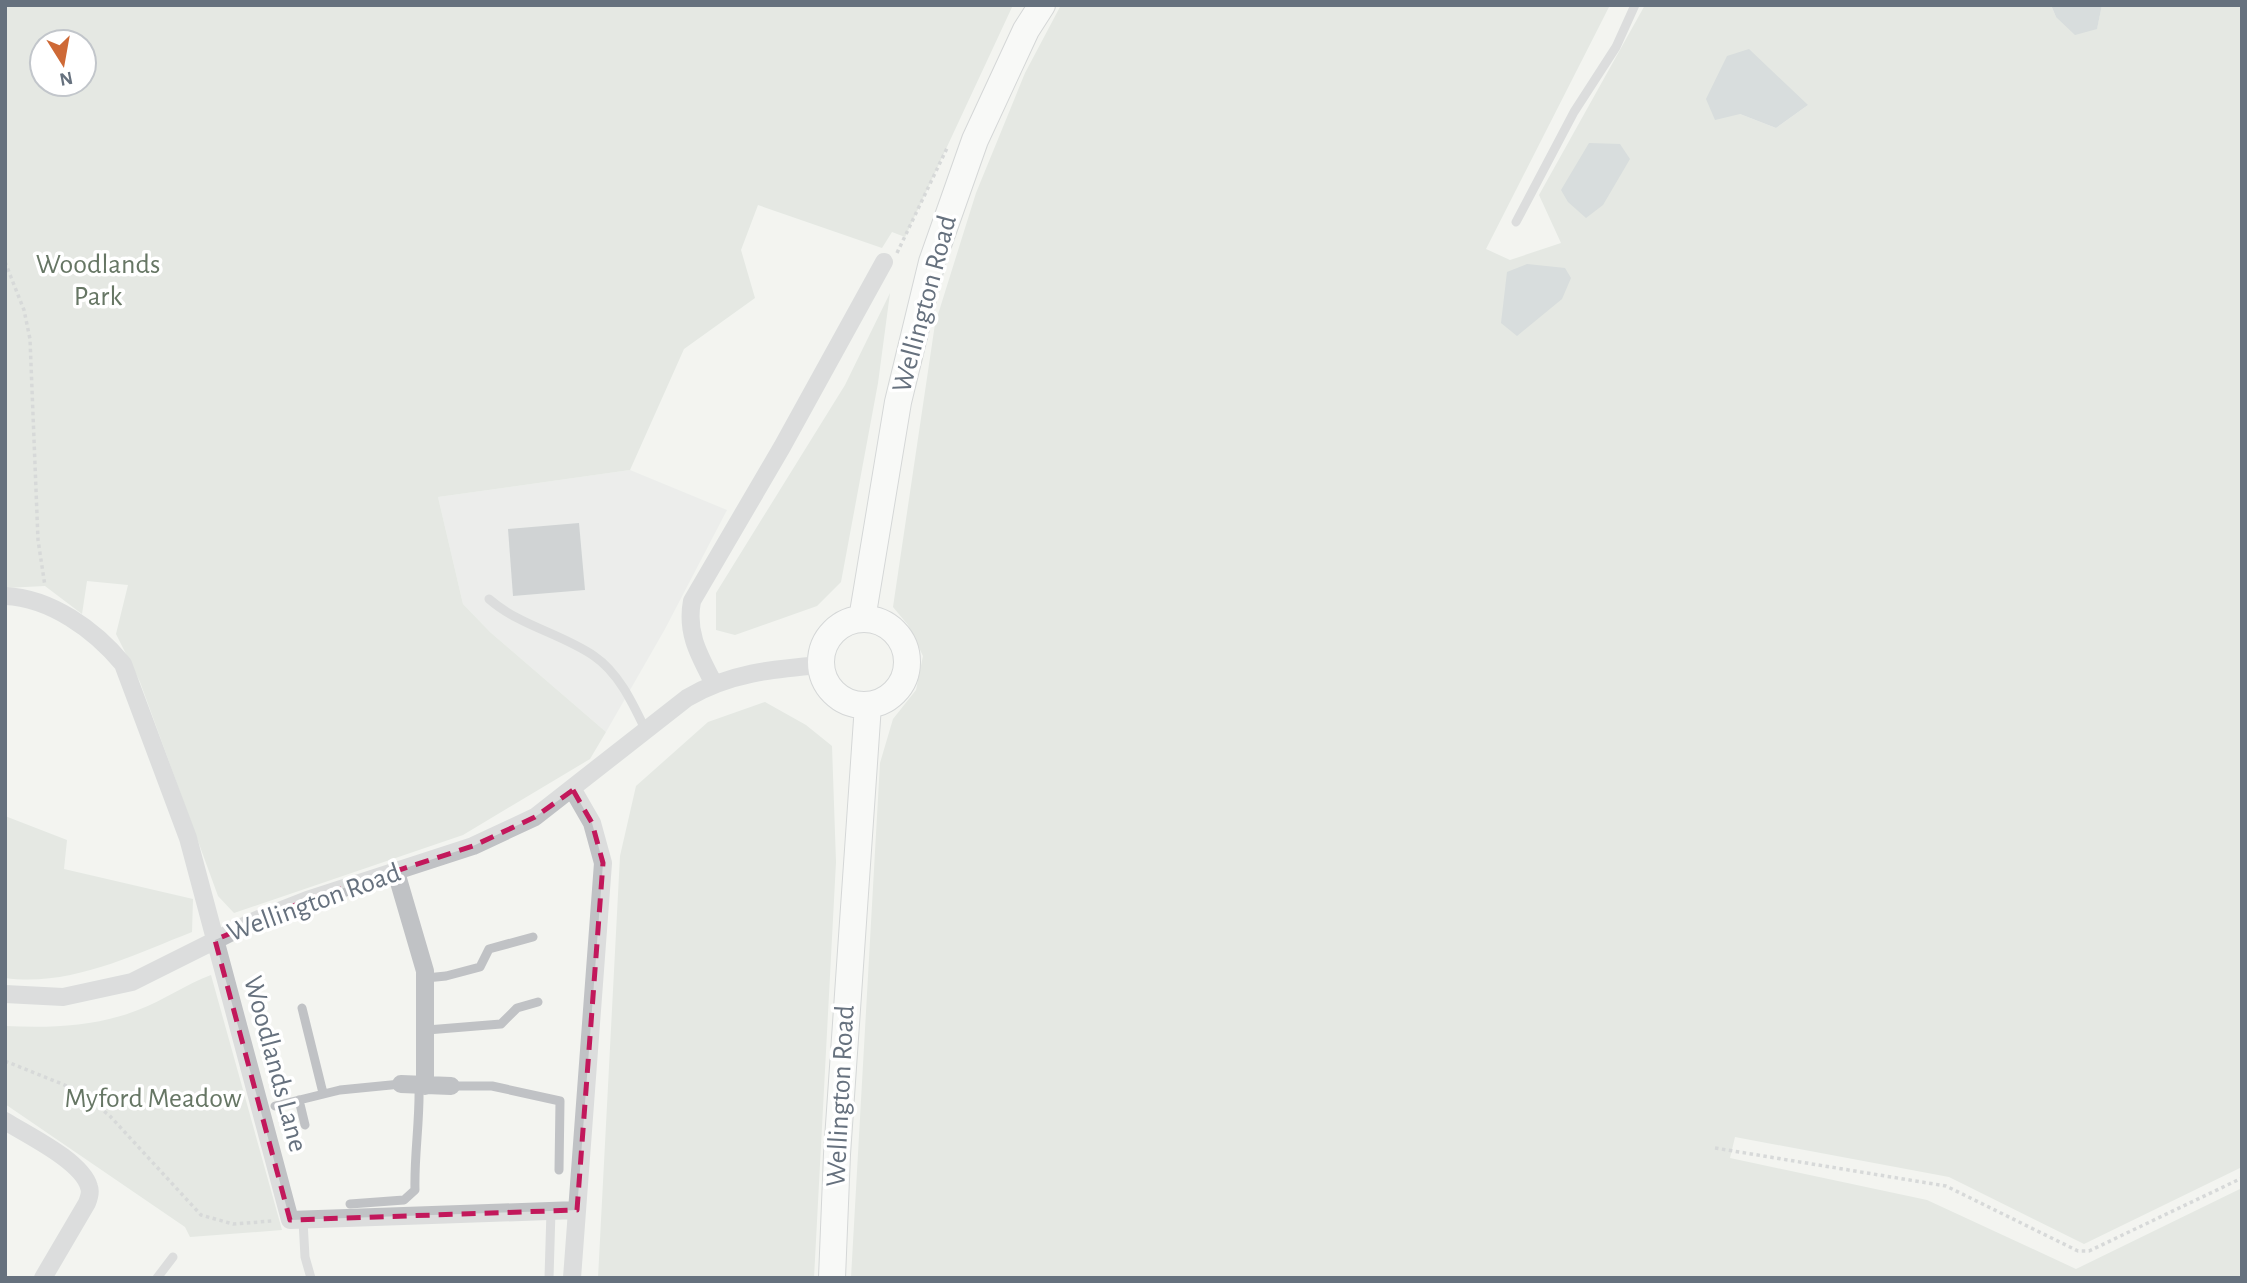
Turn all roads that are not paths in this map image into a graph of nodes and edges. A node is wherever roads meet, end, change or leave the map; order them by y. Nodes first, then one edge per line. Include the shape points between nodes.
1 (1042, 5) edge
2 (1635, 5) edge
3 (1516, 222) dead end
4 (884, 262) dead end
5 (5, 596) edge
6 (489, 599) dead end
7 (862, 619) junction
8 (821, 665) junction
9 (713, 682) junction
10 (868, 705) junction
11 (646, 731) junction
12 (573, 790) junction
13 (396, 872) junction
14 (533, 937) dead end
15 (215, 940) junction
16 (426, 978) junction
17 (5, 994) edge
18 (538, 1002) dead end
19 (302, 1008) dead end
20 (427, 1030) junction
21 (401, 1084) joint
22 (422, 1086) junction
23 (451, 1086) joint
24 (323, 1093) junction
25 (299, 1100) junction
26 (275, 1106) dead end
27 (305, 1125) dead end
28 (8, 1128) edge
29 (559, 1170) dead end
30 (350, 1203) dead end
31 (577, 1210) junction
32 (551, 1212) junction
33 (297, 1221) junction
34 (173, 1257) dead end
35 (48, 1276) edge
36 (157, 1278) edge
37 (311, 1278) edge
38 (549, 1278) edge
39 (572, 1278) edge
40 (832, 1278) edge

1 - 7 main road, Wellington Road via 975,140 932,262 898,402
2 - 3 lane via 1616,47 1574,112
4 - 9 street, Wellington Road via 692,601 688,621
5 - 15 street, Woodlands Lane via 43,602 105,643 123,664 188,838
6 - 11 lane via 507,615 594,656 625,689
7 - 8 main road via 837,628 822,651
7 - 10 main road via 890,628 906,652 902,681 894,693
8 - 9 street, Wellington Road via 746,673
8 - 10 main road via 824,678 841,699
9 - 11 street, Wellington Road
10 - 40 main road, Wellington Road
11 - 12 street, Wellington Road
12 - 13 street, Wellington Road via 534,817 473,846
12 - 31 street via 592,823 603,863
13 - 15 street, Wellington Road via 307,900
13 - 16 street
14 - 16 lane via 489,949 480,967
15 - 17 street, Wellington Road via 132,982 63,997
15 - 33 street, Woodlands Lane
16 - 20 street
18 - 20 lane via 517,1008 501,1024
19 - 24 lane
20 - 22 street
21 - 22 street
21 - 24 lane
22 - 23 street
22 - 30 lane via 414,1146 415,1190 404,1200
23 - 29 lane via 492,1086 560,1101
24 - 25 lane
25 - 26 lane
25 - 27 lane
28 - 35 street via 59,1155 84,1175 90,1189 88,1203
31 - 32 street
31 - 39 street
32 - 33 street
32 - 38 lane
33 - 37 lane
34 - 36 lane

